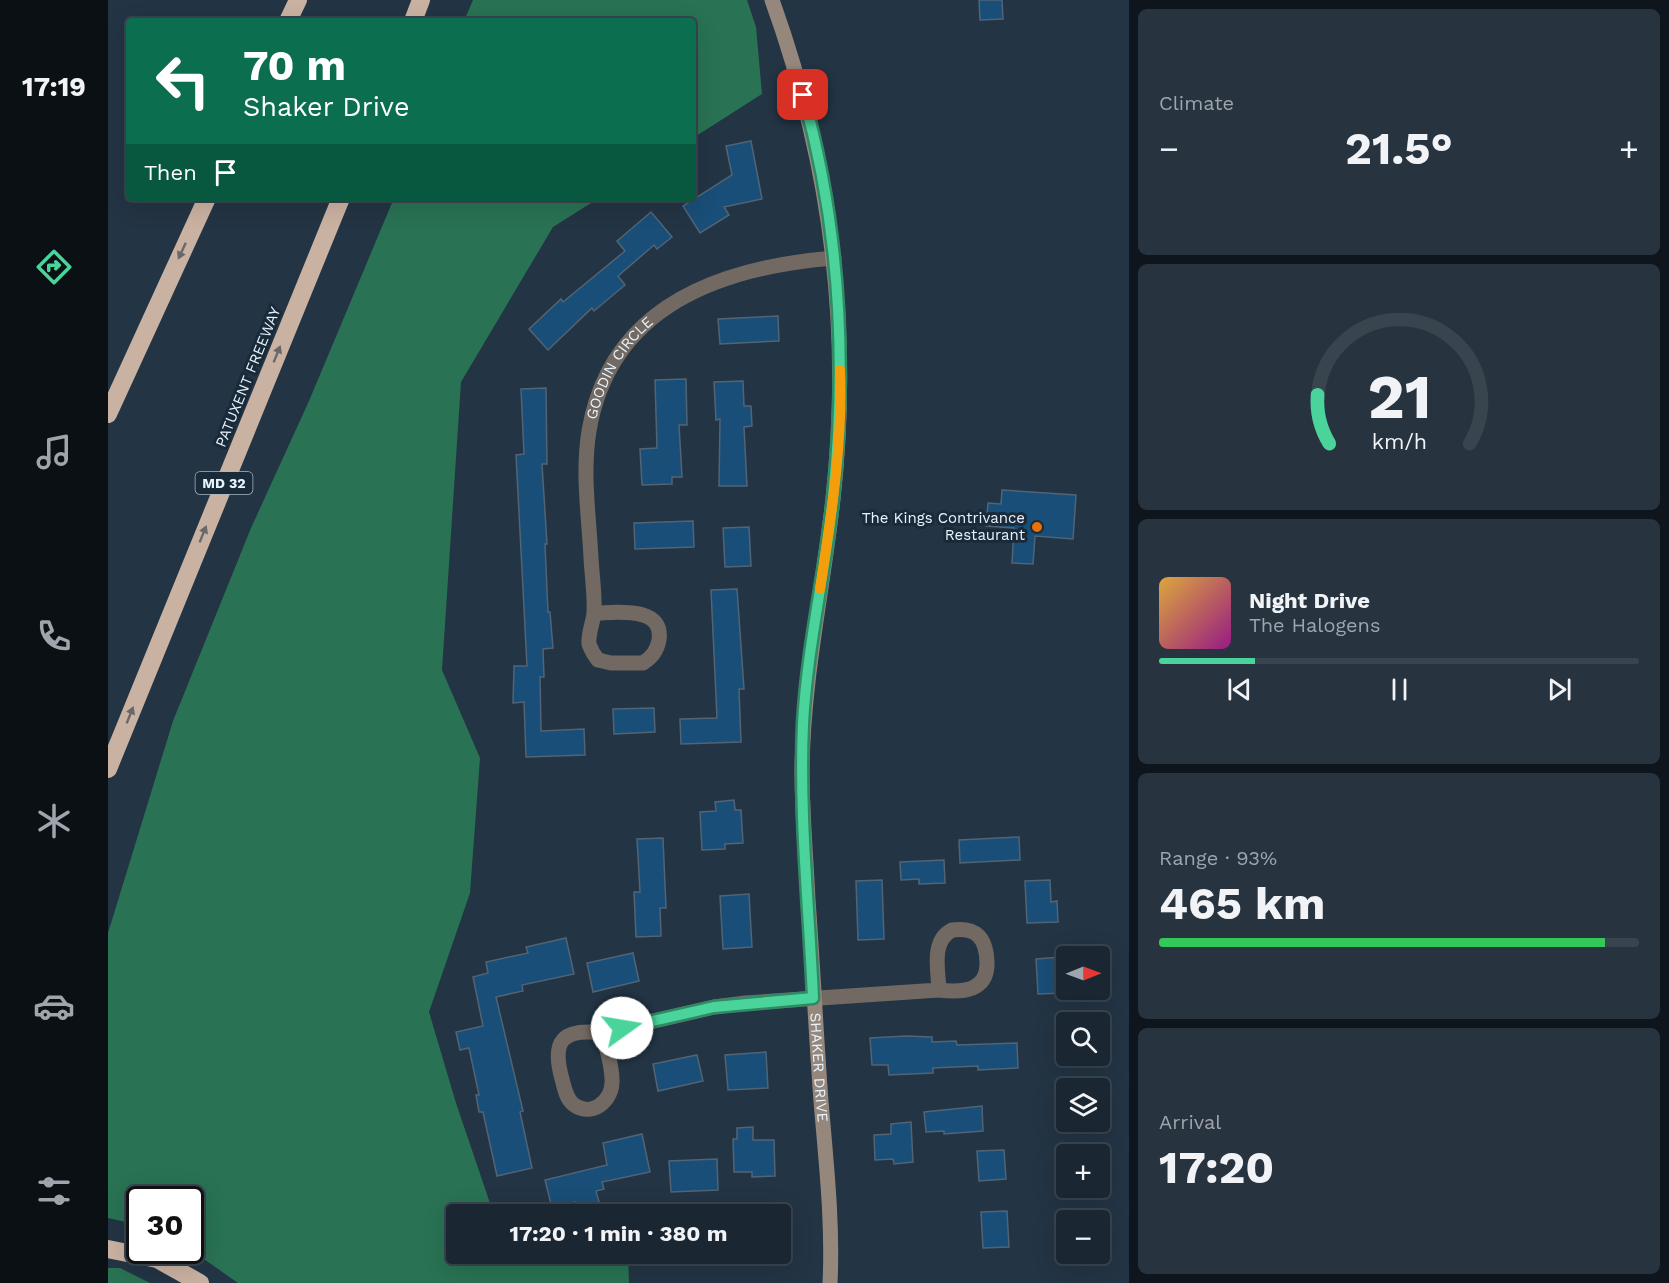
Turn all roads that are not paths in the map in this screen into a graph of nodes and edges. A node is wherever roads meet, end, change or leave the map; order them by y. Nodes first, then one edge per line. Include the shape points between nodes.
1 (297, 0) edge
2 (421, 0) edge
3 (772, 0) edge
4 (289, 18) edge
5 (414, 18) edge
6 (206, 201) edge
7 (339, 201) edge
8 (834, 258) junction
9 (108, 414) edge
10 (594, 613) junction
11 (108, 769) edge
12 (939, 990) junction
13 (813, 998) junction
14 (603, 1033) junction
15 (108, 1249) edge
16 (200, 1283) edge
17 (830, 1283) edge

1 - 4 highway
2 - 5 highway
3 - 8 street, SHAKER DRIVE via 808,114
6 -> 9 highway
11 -> 7 highway, PATUXENT FREEWAY / MD 32
8 - 10 street, GOODIN CIRCLE via 759,269 698,288 648,323 608,371 595,404 586,468
8 - 13 street, SHAKER DRIVE via 839,435 803,724 803,831
10 - 10 street, GOODIN CIRCLE via 590,645 598,660 643,663 657,648 660,637 651,618 641,614
12 - 12 street via 970,990 985,978 986,945 973,930 952,930 940,941
12 - 13 street
13 - 14 street via 714,1007
13 - 17 street, SHAKER DRIVE via 830,1219
14 - 14 street via 613,1081 610,1094 594,1109 583,1108 567,1096 556,1058 558,1048 574,1033
15 - 16 highway via 158,1259

